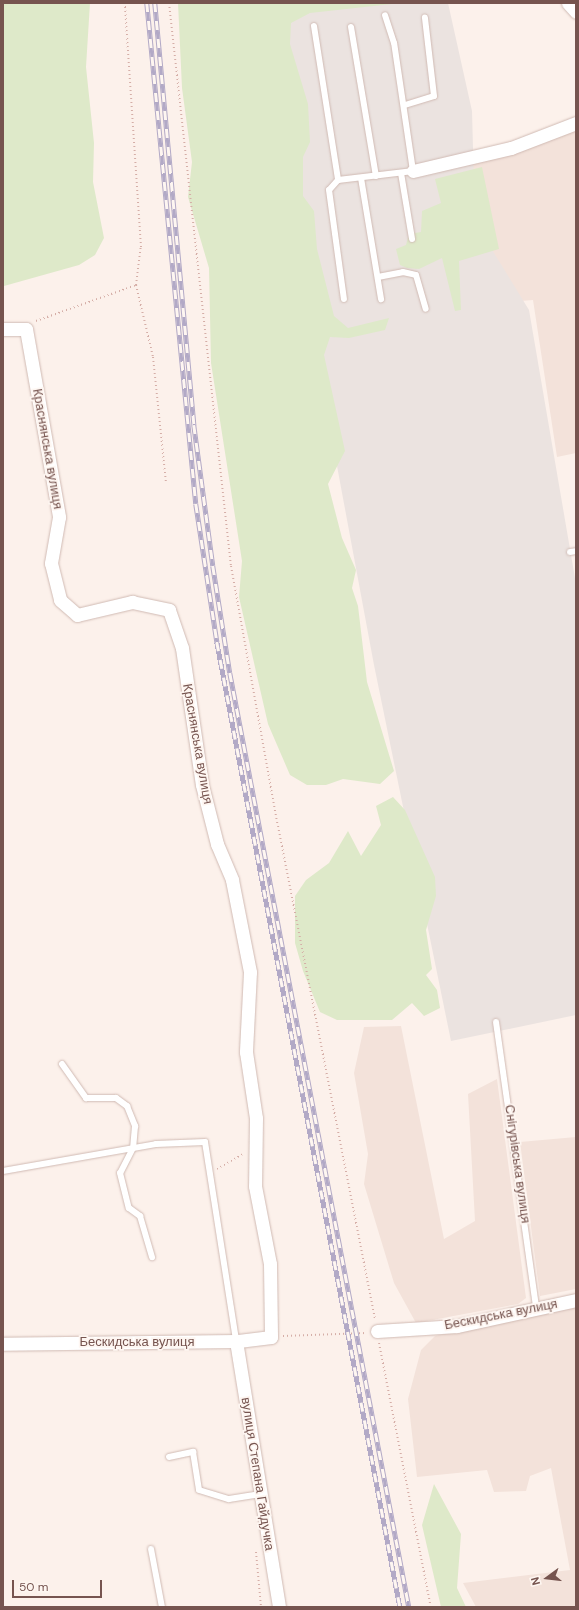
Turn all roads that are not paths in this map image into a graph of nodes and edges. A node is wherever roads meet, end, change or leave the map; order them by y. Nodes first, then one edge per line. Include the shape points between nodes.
1 (568, 3) edge
2 (576, 12) edge
3 (385, 15) dead end
4 (426, 18) dead end
5 (314, 26) dead end
6 (351, 26) dead end
7 (404, 105) junction
8 (576, 123) edge
9 (407, 172) junction
10 (376, 176) junction
11 (361, 178) junction
12 (338, 180) junction
13 (412, 239) dead end
14 (378, 277) junction
15 (344, 299) dead end
16 (381, 299) dead end
17 (426, 309) dead end
18 (3, 329) edge
19 (496, 1022) dead end
20 (62, 1064) dead end
21 (133, 1148) junction
22 (3, 1170) edge
23 (152, 1256) dead end
24 (576, 1300) edge
25 (536, 1308) junction
26 (377, 1331) road end
27 (271, 1336) joint
28 (236, 1341) junction
29 (3, 1344) edge
30 (169, 1457) dead end
31 (261, 1494) junction
32 (151, 1549) dead end
33 (162, 1607) edge
34 (279, 1607) edge

1 - 2 street
3 - 7 lane via 394,44
4 - 7 lane via 434,96
5 - 12 lane
6 - 10 lane
7 - 9 lane
8 - 9 street via 511,148
9 - 10 lane
9 - 13 lane
10 - 11 lane
11 - 12 lane
11 - 14 lane
12 - 15 lane via 329,190
14 - 16 lane
14 - 17 lane via 403,272 416,275
18 - 27 street, Краснянська вулиця via 26,329 59,517 51,563 60,600 77,615 132,602 169,610 182,648 202,785 217,844 232,880 250,972 246,1052 256,1118 255,1186 270,1264
19 - 25 lane, Снігурівська вулиця
20 - 21 lane via 86,1098 116,1098 127,1106 135,1126
21 - 22 lane
21 - 23 lane via 120,1173 129,1208 140,1216
21 - 28 lane via 205,1142
24 - 25 street, Бескидська вулиця
25 - 26 street, Бескидська вулиця via 457,1326
27 - 28 street, Бескидська вулиця
28 - 29 street, Бескидська вулиця
28 - 31 street, вулиця Степана Гайдучка
30 - 31 lane via 193,1452 199,1490 229,1499
31 - 34 street, вулиця Степана Гайдучка
32 - 33 lane

